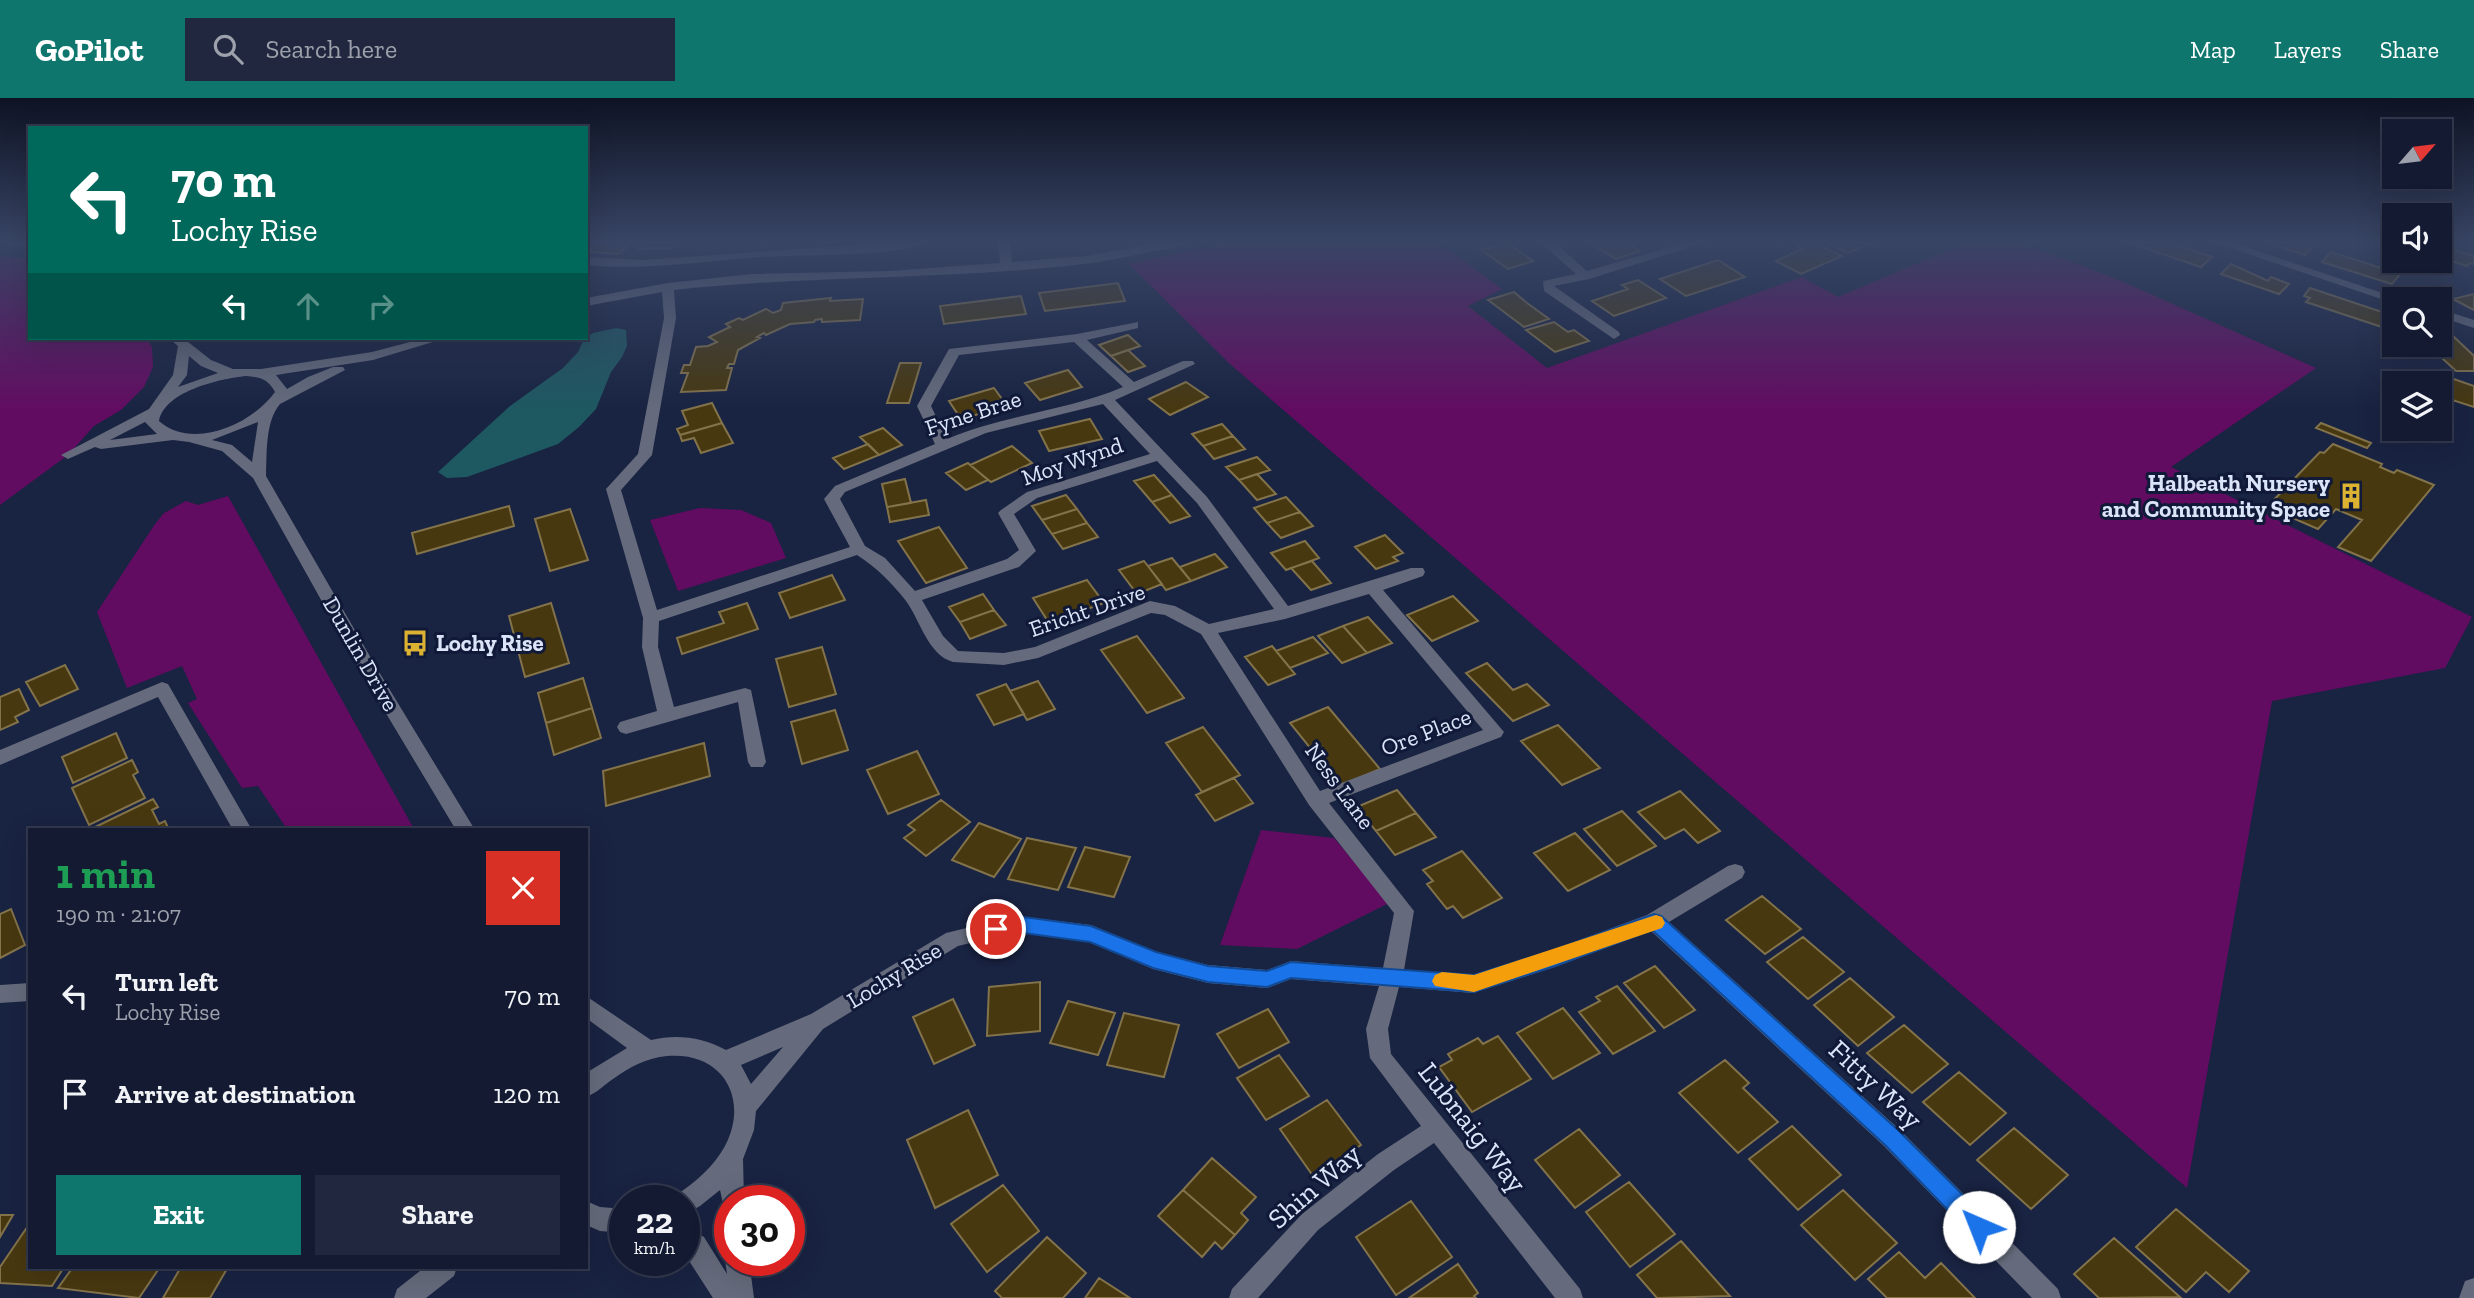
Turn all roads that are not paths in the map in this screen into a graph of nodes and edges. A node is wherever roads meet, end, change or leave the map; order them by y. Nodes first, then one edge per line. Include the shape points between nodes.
1 (608, 298) edge
2 (669, 298) edge
3 (1562, 298) edge
4 (588, 302) edge
5 (2452, 317) edge
6 (2474, 324) edge
7 (1133, 325) dead end
8 (1614, 335) dead end
9 (1077, 338) junction
10 (432, 340) edge
11 (181, 343) edge
12 (373, 356) junction
13 (1188, 365) dead end
14 (230, 373) junction
15 (260, 373) junction
16 (1131, 387) junction
17 (1106, 399) junction
18 (159, 406) junction
19 (272, 407) junction
20 (171, 436) junction
21 (190, 438) junction
22 (943, 444) junction
23 (1157, 456) junction
24 (259, 476) junction
25 (859, 549) junction
26 (1417, 572) dead end
27 (1373, 589) junction
28 (912, 598) junction
29 (1285, 613) junction
30 (651, 618) junction
31 (1207, 630) junction
32 (667, 715) junction
33 (626, 727) dead end
34 (0, 758) edge
35 (757, 762) dead end
36 (1317, 800) junction
37 (242, 828) edge
38 (465, 828) edge
39 (1735, 872) dead end
40 (1654, 921) junction
41 (1392, 976) junction
42 (28, 992) edge
43 (0, 994) edge
44 (588, 1007) edge
45 (819, 1021) junction
46 (648, 1050) junction
47 (725, 1061) junction
48 (588, 1085) edge
49 (747, 1104) junction
50 (1435, 1129) junction
51 (731, 1158) junction
52 (732, 1185) edge
53 (700, 1190) edge
54 (591, 1218) edge
55 (609, 1220) edge
56 (700, 1254) edge
57 (442, 1269) edge
58 (739, 1276) edge
59 (2474, 1290) edge
60 (406, 1298) edge
61 (727, 1298) edge
62 (742, 1298) edge
63 (1241, 1298) edge
64 (1570, 1298) edge
65 (2049, 1298) edge
66 (2471, 1298) edge

1 - 4 street
2 - 30 street via 670,318 645,455 612,489
3 - 8 street
5 - 6 street
7 - 9 street
9 - 16 street
9 - 22 street via 954,352 924,406
10 - 12 street
11 - 14 street via 206,363
11 - 18 street via 180,375
12 - 15 street
12 - 19 street, Dunlin Drive via 313,380
13 - 16 street, Fyne Brae
14 - 15 street
14 - 18 street via 194,383
15 - 19 street via 280,383 282,391
16 - 17 street, Fyne Brae
17 - 22 street, Fyne Brae
17 - 23 street, Moy Wynd
18 - 20 street via 152,422 158,431
18 - 20 street, Dunlin Drive via 74,451
19 - 21 street, Dunlin Drive via 232,430
19 - 24 street via 260,442
20 - 21 street, Dunlin Drive
21 - 24 street, Dunlin Drive via 227,448
22 - 25 street, Fyne Brae via 840,489 832,499
23 - 28 street, Moy Wynd via 1031,495 1006,513 1028,551 1013,563
23 - 29 street, Moy Wynd via 1202,500
24 - 38 street, Dunlin Drive
25 - 28 street, Ericht Drive via 879,562
25 - 30 street
26 - 27 street
27 - 29 street
27 - 36 street, Ore Place via 1495,732
28 - 31 street, Ericht Drive via 937,640 953,656 978,659 1038,652 1150,607 1169,610
29 - 31 street
30 - 32 street via 650,647
31 - 36 street, Ness Lane
32 - 33 street
32 - 35 street via 745,694
34 - 37 street via 162,688
36 - 41 street, Ness Lane via 1404,911
39 - 40 street, Lochy Rise
40 - 41 street, Lochy Rise via 1474,984
40 - 65 street, Fitty Way via 1892,1138
41 - 45 street, Lochy Rise via 1291,970 1267,979 1208,974 1153,960 1091,934 1016,924 953,939
41 - 50 street, Lubnaig Way via 1377,1029 1381,1058
42 - 43 street
44 - 46 street
45 - 47 street, Lochy Rise
45 - 49 street, Lochy Rise
46 - 47 street via 677,1046 704,1050
46 - 48 street via 622,1060
47 - 49 street via 740,1080
49 - 51 street via 744,1131
50 - 63 street, Shin Way via 1310,1222
50 - 64 street, Lubnaig Way
51 - 52 street
51 - 53 street
54 - 55 street
56 - 61 street
57 - 60 street
58 - 62 street
59 - 66 street

